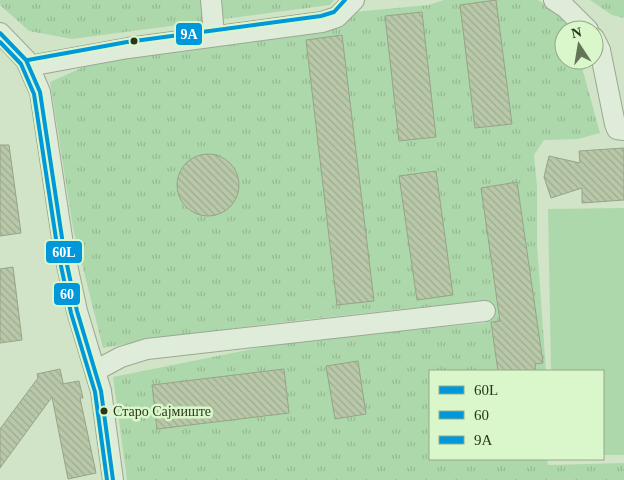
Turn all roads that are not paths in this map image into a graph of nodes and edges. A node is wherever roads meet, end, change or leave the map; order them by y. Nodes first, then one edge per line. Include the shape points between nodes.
1 (211, 0) edge
2 (354, 0) edge
3 (554, 0) edge
4 (578, 20) edge
5 (0, 33) edge
6 (214, 35) junction
7 (29, 66) junction
8 (604, 70) edge
9 (624, 130) edge
10 (484, 311) dead end
11 (96, 371) junction
12 (113, 480) edge

1 - 6 street
2 - 6 street via 337,17 322,22
3 - 4 street
5 - 7 street
6 - 7 street
7 - 11 street via 42,100 64,251 77,311
8 - 9 street via 615,124 617,129
10 - 11 street via 147,349 121,357
11 - 12 street

